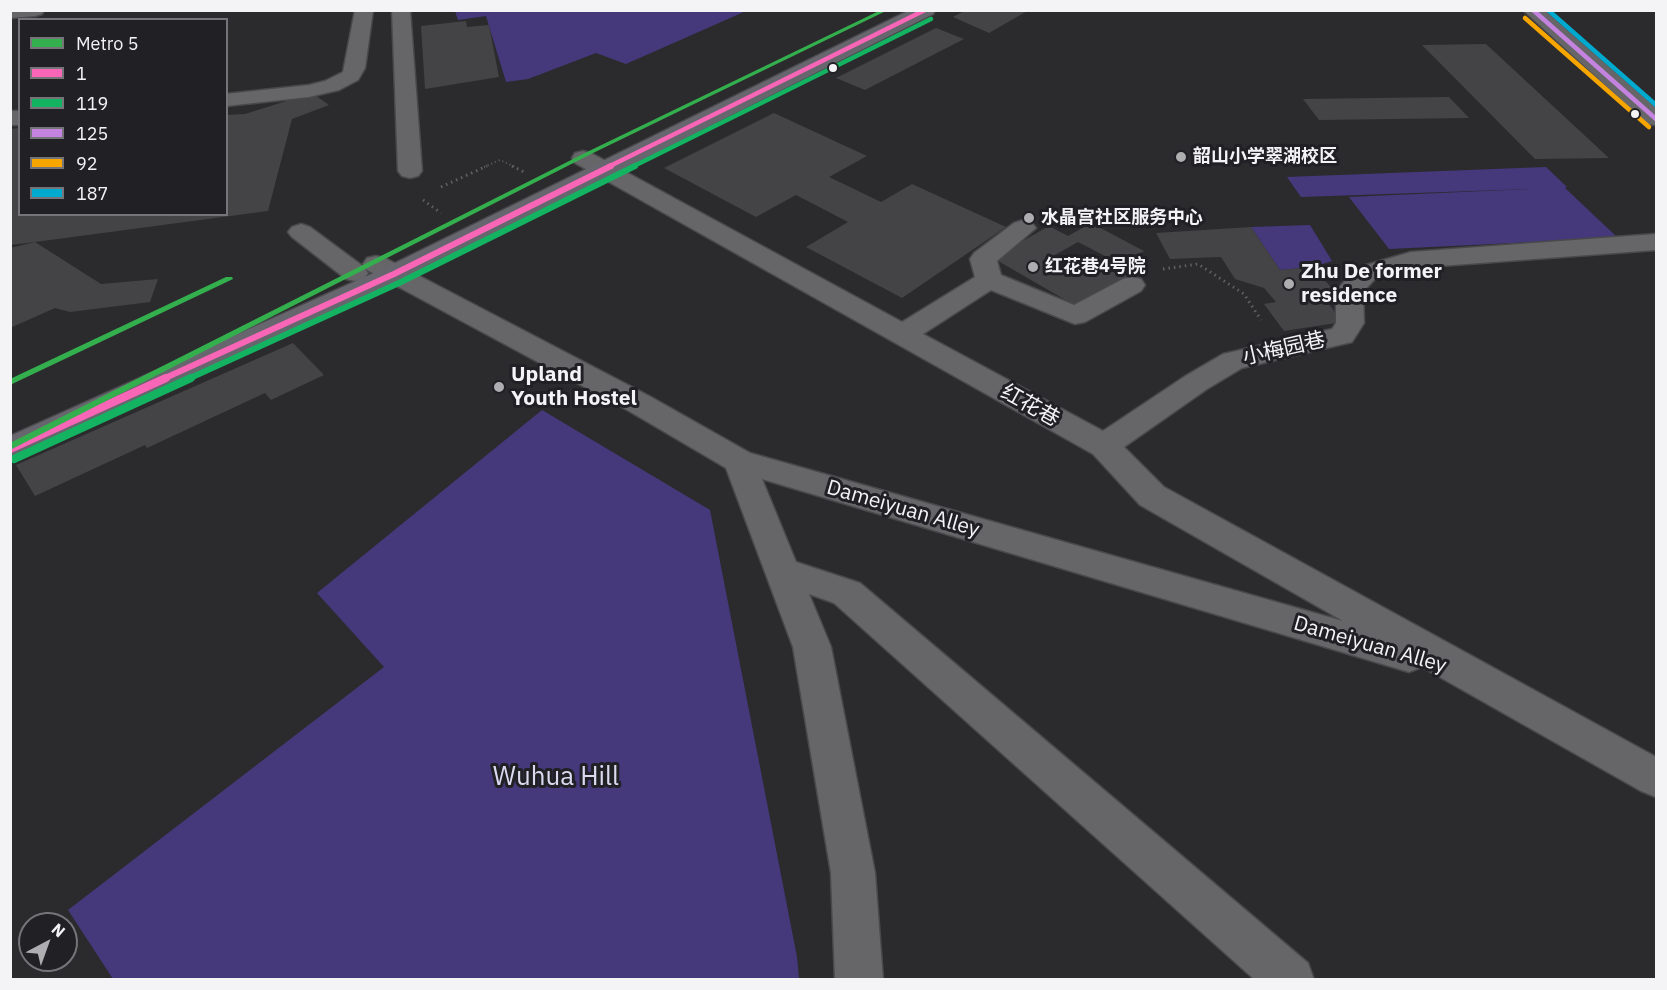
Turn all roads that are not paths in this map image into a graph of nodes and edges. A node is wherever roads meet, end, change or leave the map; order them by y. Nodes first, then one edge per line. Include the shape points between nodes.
1 (35, 10) edge
2 (364, 10) edge
3 (401, 10) edge
4 (904, 10) edge
5 (926, 10) edge
6 (1532, 10) edge
7 (10, 12) edge
8 (228, 100) edge
9 (1656, 119) edge
10 (593, 164) junction
11 (410, 171) dead end
12 (1023, 228) dead end
13 (301, 232) dead end
14 (1656, 242) edge
15 (375, 270) junction
16 (1143, 278) road end
17 (989, 280) junction
18 (902, 335) junction
19 (10, 426) edge
20 (1104, 446) junction
21 (10, 449) edge
22 (740, 461) junction
23 (782, 571) junction
24 (1464, 672) junction
25 (1656, 778) edge
26 (859, 980) edge
27 (1291, 980) edge

1 - 7 street
2 - 8 street via 351,76 332,86 309,91
3 - 11 street
4 - 10 main road
5 - 10 main road
6 - 9 street
10 - 15 main road
10 - 15 main road via 540,180
10 - 18 street, 红花巷
12 - 17 street via 983,259
13 - 15 street, Dameiyuan Alley
14 - 20 street, 小梅园巷 via 1411,260 1365,274 1349,291 1350,323 1342,336 1233,361
15 - 19 main road
15 - 21 main road
15 - 22 street, Dameiyuan Alley via 640,404
16 - 17 street via 1075,316
17 - 18 street
18 - 20 street, 红花巷
20 - 24 street, 红花巷 via 1152,496
22 - 23 street
22 - 24 street, Dameiyuan Alley
23 - 26 street via 812,647 853,873
23 - 27 street via 847,593
24 - 25 street

